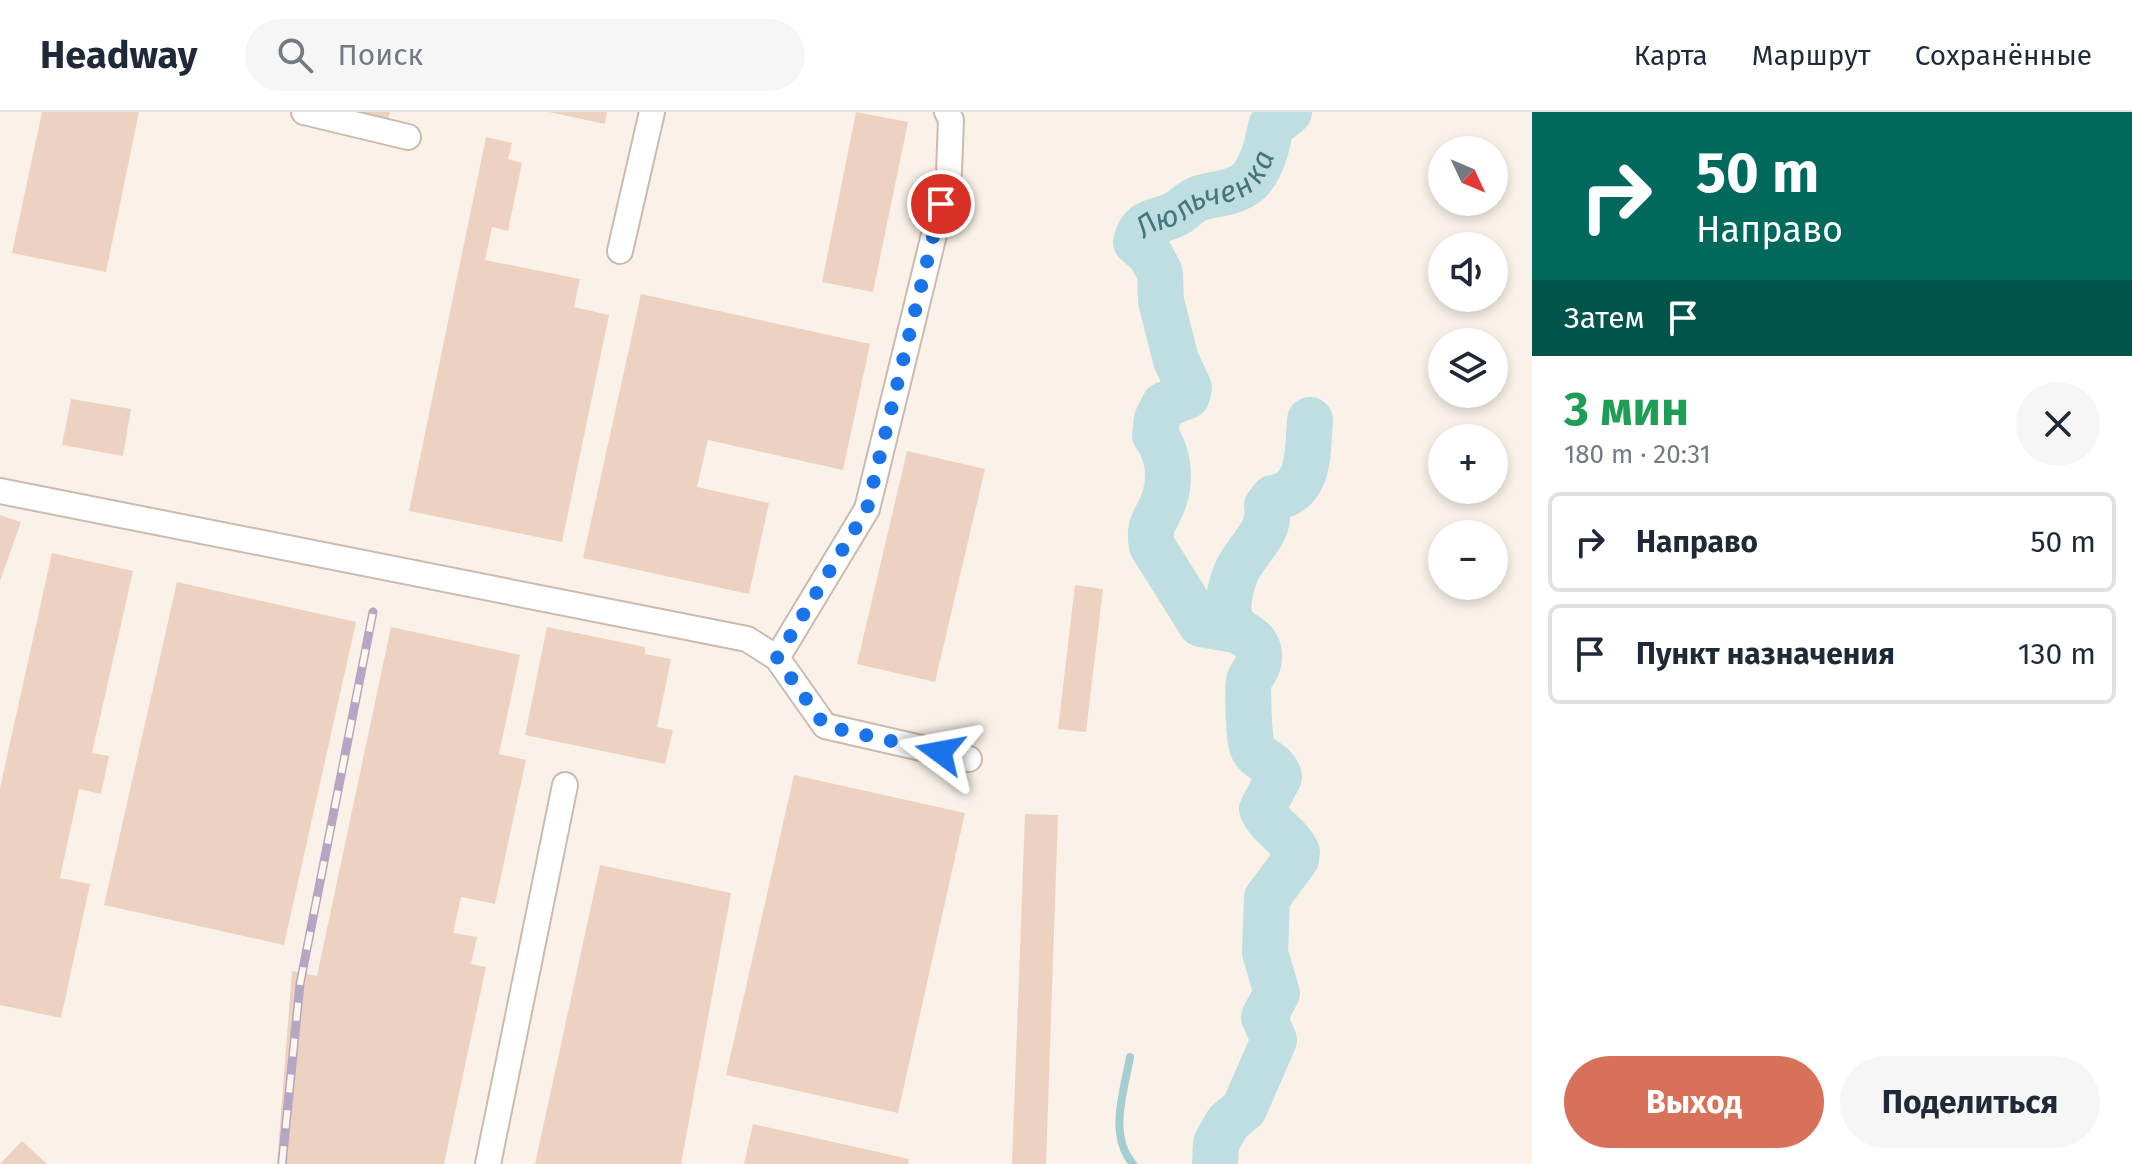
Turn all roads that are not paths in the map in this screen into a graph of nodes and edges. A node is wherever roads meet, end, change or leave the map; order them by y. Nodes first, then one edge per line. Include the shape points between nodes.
1 (304, 112) edge
2 (652, 112) edge
3 (947, 112) edge
4 (408, 137) dead end
5 (620, 251) dead end
6 (0, 491) edge
7 (777, 658) junction
8 (969, 759) dead end
9 (565, 785) dead end
10 (488, 1164) edge

1 - 4 lane
2 - 5 lane
3 - 7 lane via 949,173 867,509
6 - 7 lane via 747,639
7 - 8 lane via 825,726
9 - 10 lane

